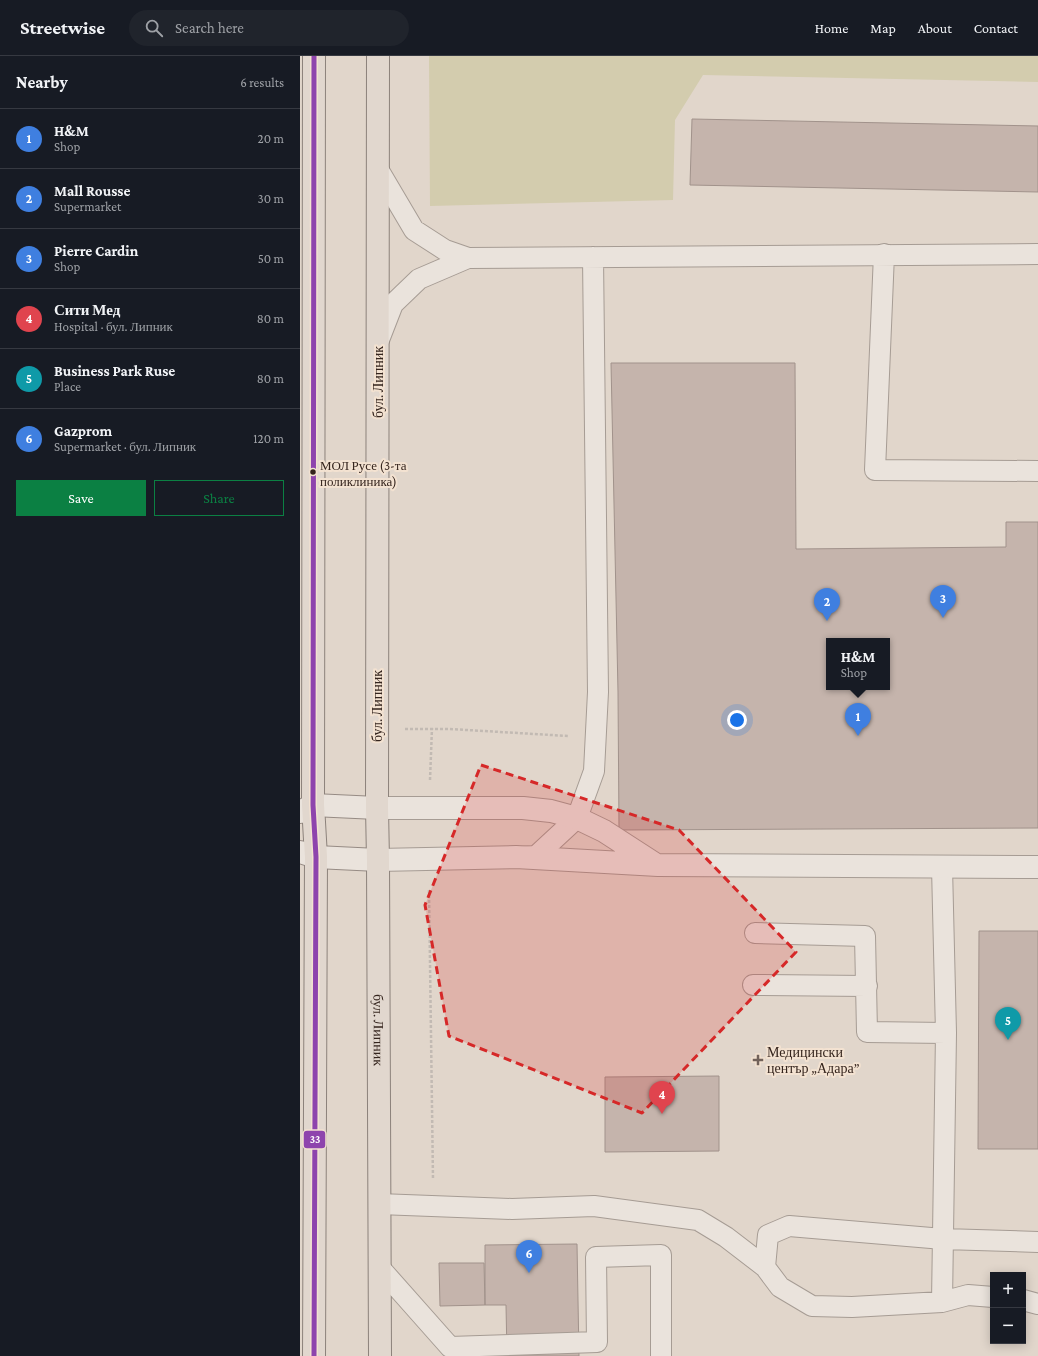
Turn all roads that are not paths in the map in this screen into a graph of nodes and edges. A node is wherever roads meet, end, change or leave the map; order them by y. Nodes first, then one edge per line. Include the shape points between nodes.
1 (314, 56) edge
2 (378, 56) edge
3 (378, 168) junction
4 (884, 254) junction
5 (1038, 254) edge
6 (593, 257) junction
7 (468, 258) junction
8 (378, 343) junction
9 (1038, 471) edge
10 (307, 808) edge
11 (377, 808) junction
12 (577, 818) junction
13 (308, 854) edge
14 (516, 857) junction
15 (378, 860) junction
16 (658, 865) junction
17 (942, 866) junction
18 (1038, 867) edge
19 (755, 933) dead end
20 (753, 985) dead end
21 (866, 986) junction
22 (946, 1033) junction
23 (379, 1204) junction
24 (943, 1239) junction
25 (1038, 1242) edge
26 (765, 1267) junction
27 (380, 1268) junction
28 (990, 1297) edge
29 (1026, 1301) edge
30 (942, 1302) junction
31 (1038, 1304) edge
32 (470, 1351) edge
33 (314, 1356) edge
34 (380, 1356) edge
35 (661, 1356) edge

1 - 10 main road
2 - 3 main road, бул. Липник
3 - 7 lane via 414,230 445,250
3 - 8 main road, бул. Липник
4 - 5 lane
4 - 6 lane
4 - 9 lane via 875,470
6 - 7 lane
6 - 12 lane via 598,692 594,771
7 - 8 lane via 418,279 393,304
8 - 11 main road, бул. Липник
10 - 11 street
10 - 13 main road
11 - 12 street via 523,808 551,811
11 - 15 main road, бул. Липник
12 - 14 lane via 536,856
12 - 16 street via 604,831
13 - 15 street
13 - 33 main road
14 - 15 street
14 - 16 street
15 - 23 main road, бул. Липник
16 - 17 street
17 - 18 street
17 - 22 lane
19 - 21 lane via 865,936
20 - 21 lane
21 - 22 lane via 868,1032
22 - 24 lane
23 - 26 lane via 512,1209 594,1206 698,1220 726,1237
23 - 27 main road, бул. Липник
24 - 25 lane
24 - 26 lane via 789,1226 768,1235
24 - 30 lane
26 - 30 lane via 780,1287 812,1306 852,1307
27 - 32 lane via 450,1347
27 - 34 main road, бул. Липник
28 - 30 lane via 968,1295
29 - 31 lane
32 - 35 lane via 597,1342 596,1257 661,1255

